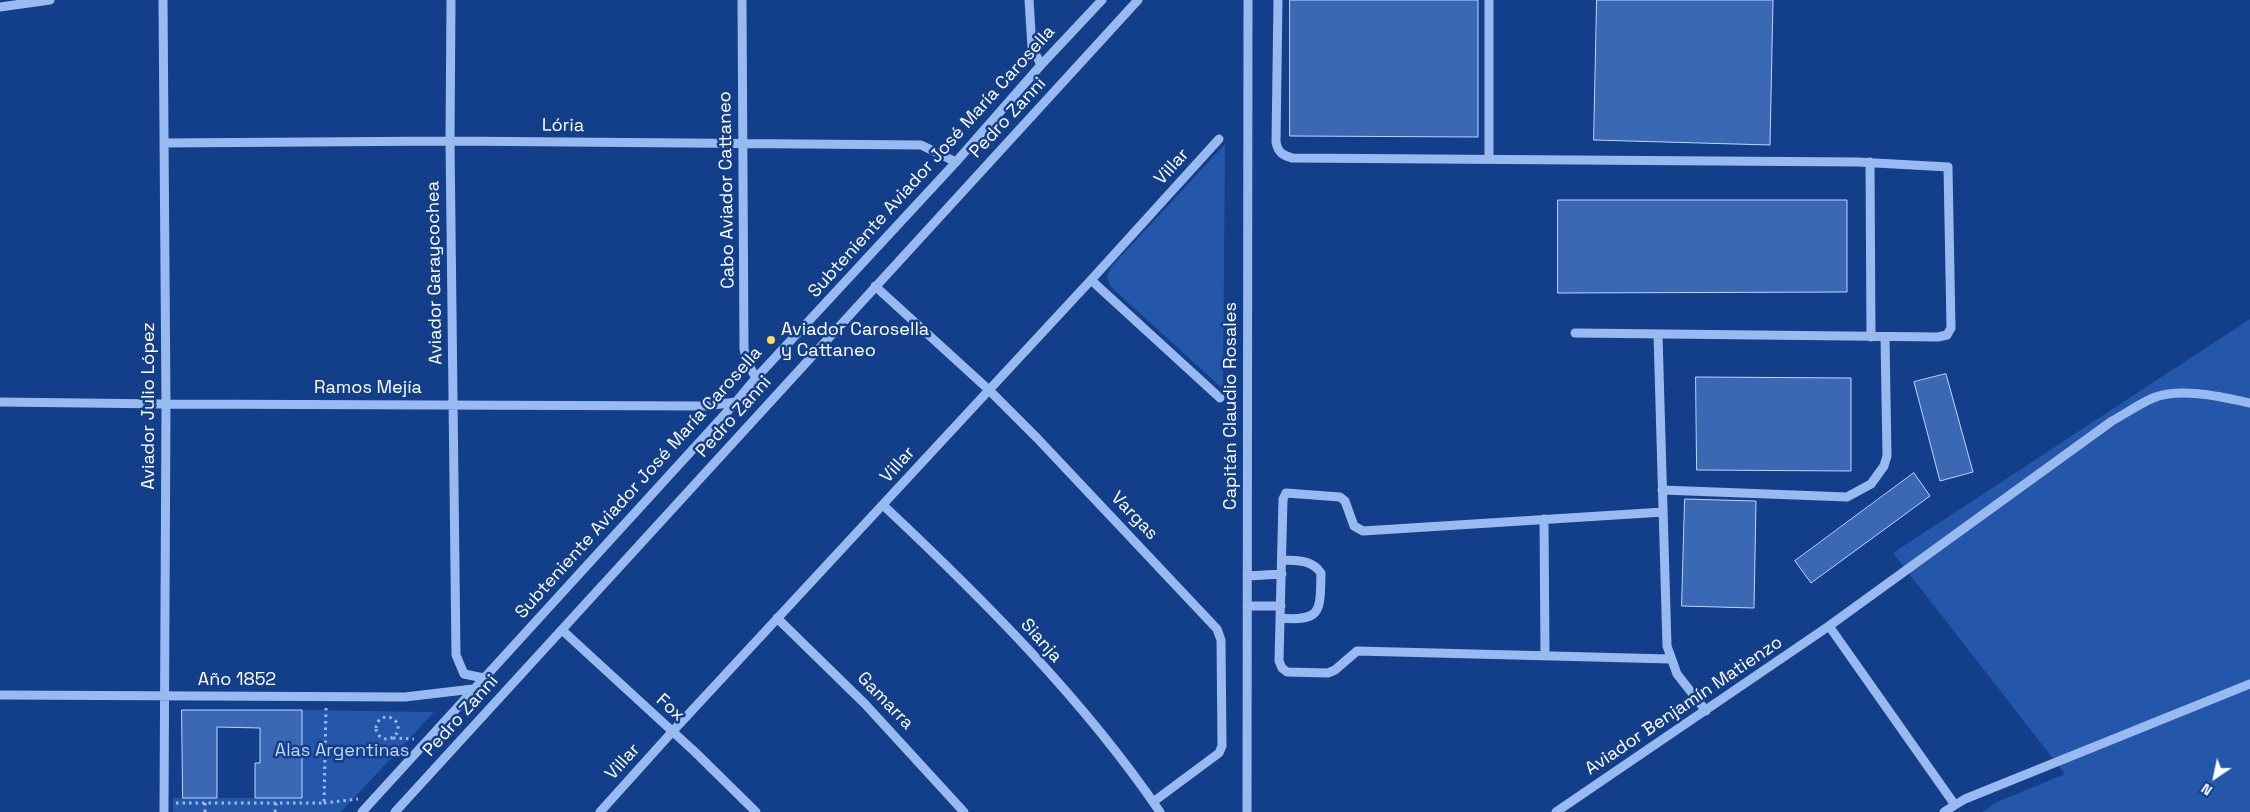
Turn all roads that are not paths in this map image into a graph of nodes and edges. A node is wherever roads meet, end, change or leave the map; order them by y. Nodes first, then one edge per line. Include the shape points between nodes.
1 (50, 0) edge
2 (163, 0) edge
3 (451, 0) edge
4 (742, 0) edge
5 (1029, 0) edge
6 (1102, 0) edge
7 (1138, 0) edge
8 (1248, 0) edge
9 (1278, 0) edge
10 (1489, 0) edge
11 (0, 7) edge
12 (1041, 65) junction
13 (1219, 139) dead end
14 (450, 141) junction
15 (165, 142) junction
16 (742, 144) junction
17 (1489, 159) junction
18 (956, 162) junction
19 (1870, 162) junction
20 (1091, 280) junction
21 (875, 286) junction
22 (1575, 333) dead end
23 (1658, 335) junction
24 (1871, 336) junction
25 (1884, 336) junction
26 (756, 378) junction
27 (989, 390) junction
28 (1220, 398) dead end
29 (0, 402) edge
30 (736, 402) junction
31 (2250, 403) edge
32 (166, 404) junction
33 (453, 404) junction
34 (1662, 490) junction
35 (883, 505) junction
36 (1663, 512) junction
37 (1544, 519) junction
38 (1282, 560) junction
39 (1282, 574) junction
40 (1247, 576) junction
41 (1247, 606) junction
42 (1281, 606) junction
43 (777, 618) junction
44 (1280, 618) junction
45 (1829, 626) junction
46 (562, 630) junction
47 (1545, 656) junction
48 (1670, 659) junction
49 (484, 678) junction
50 (2250, 684) edge
51 (473, 689) junction
52 (0, 695) edge
53 (163, 696) junction
54 (1706, 711) junction
55 (672, 732) junction
56 (1153, 802) junction
57 (1955, 805) junction
58 (164, 808) edge
59 (362, 812) edge
60 (395, 812) edge
61 (600, 812) edge
62 (756, 812) edge
63 (964, 812) edge
64 (1160, 812) edge
65 (1247, 812) edge
66 (1556, 812) edge
67 (1944, 812) edge

1 - 11 street
2 - 15 street, Aviador Julio López
3 - 14 street, Aviador Garaycochea
4 - 16 street, Cabo Aviador Cattaneo
5 - 12 street via 1032,47
6 - 12 street, Subteniente Aviador José María Carosella
7 - 21 street, Pedro Zanni
8 - 40 street, Capitán Claudio Rosales
9 - 17 street via 1276,142 1283,155 1292,158
10 - 17 street
12 - 18 street, Subteniente Aviador José María Carosella
13 - 20 street, Villar
14 - 15 street, Lória
14 - 16 street, Lória
14 - 33 street, Aviador Garaycochea
15 - 32 street, Aviador Julio López
16 - 18 street, Lória via 921,145
16 - 26 street, Cabo Aviador Cattaneo via 744,349
17 - 19 street
18 - 26 street, Subteniente Aviador José María Carosella
19 - 24 street
19 - 25 street via 1948,167 1951,328 1948,335 1938,337
20 - 27 street, Villar
20 - 28 street
21 - 27 street, Vargas
21 - 46 street, Pedro Zanni
22 - 23 street
23 - 24 street
23 - 34 street
24 - 25 street
25 - 34 street via 1887,456 1878,476 1860,491 1847,496
26 - 30 street, Subteniente Aviador José María Carosella
27 - 35 street, Villar
27 - 56 street, Vargas via 1218,629 1221,640 1222,746 1219,753
29 - 32 street, Ramos Mejía
30 - 33 street, Ramos Mejía via 706,406
30 - 49 street, Subteniente Aviador José María Carosella
31 - 45 street, Aviador Benjamín Matienzo via 2193,394 2154,398 2112,421
32 - 33 street, Ramos Mejía
32 - 53 street, Aviador Julio López
33 - 49 street, Aviador Garaycochea via 456,655 464,674
34 - 36 street
35 - 43 street, Villar
35 - 56 street, Sianja via 1028,649 1122,760
36 - 37 street
36 - 48 street via 1666,646
37 - 38 street via 1363,531 1354,526 1345,501 1340,497 1286,493 1283,498
37 - 47 street
38 - 39 street
38 - 44 street via 1310,562 1321,573 1320,606 1307,618
39 - 40 street
39 - 42 street
40 - 41 street, Capitán Claudio Rosales
41 - 42 street
41 - 65 street, Capitán Claudio Rosales
42 - 44 street
43 - 55 street, Villar
43 - 63 street, Gamarra via 865,704
44 - 47 street via 1279,661 1287,672 1328,673 1357,651
45 - 54 street, Aviador Benjamín Matienzo
45 - 57 street
46 - 55 street, Fox
46 - 60 street, Pedro Zanni
47 - 48 street
48 - 54 street
49 - 51 street, Subteniente Aviador José María Carosella
50 - 57 street
51 - 53 street, Año 1852 via 405,698
51 - 59 street, Subteniente Aviador José María Carosella
52 - 53 street, Año 1852
53 - 58 street, Aviador Julio López
54 - 66 street, Aviador Benjamín Matienzo
55 - 61 street, Villar
55 - 62 street, Fox
56 - 64 street, Sianja
57 - 67 street

